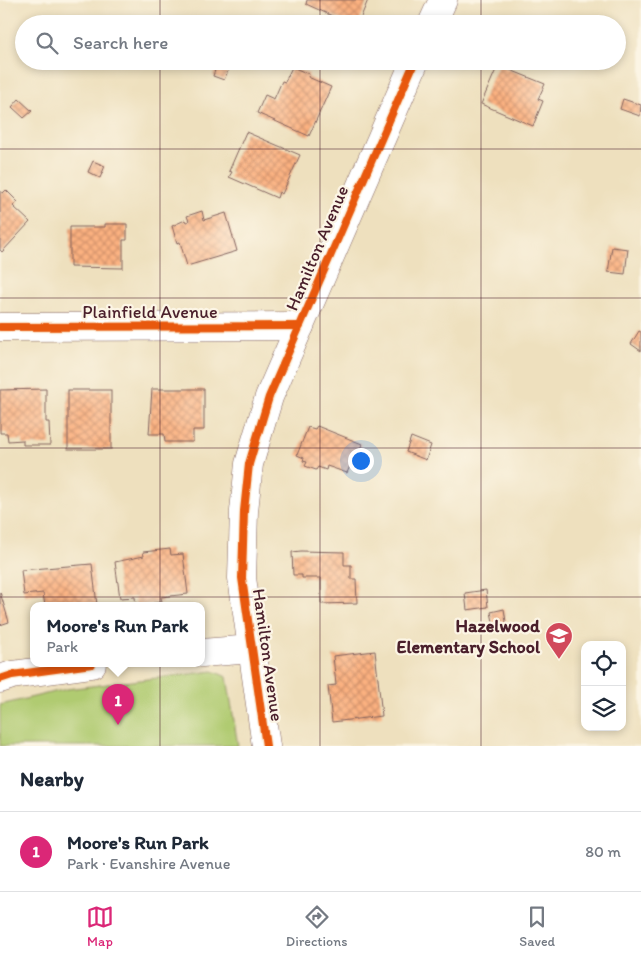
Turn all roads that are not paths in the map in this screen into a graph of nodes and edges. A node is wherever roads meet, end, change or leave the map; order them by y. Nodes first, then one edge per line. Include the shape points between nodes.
1 (442, 0) edge
2 (436, 15) edge
3 (411, 70) edge
4 (300, 326) junction
5 (0, 327) edge
6 (252, 649) junction
7 (205, 653) edge
8 (70, 667) edge
9 (0, 679) edge
10 (266, 746) edge

1 - 2 street
3 - 4 street, Hamilton Avenue
4 - 5 street, Plainfield Avenue
4 - 6 street, Hamilton Avenue via 269,397 249,464 242,578
6 - 7 street
6 - 10 street, Hamilton Avenue
8 - 9 street

